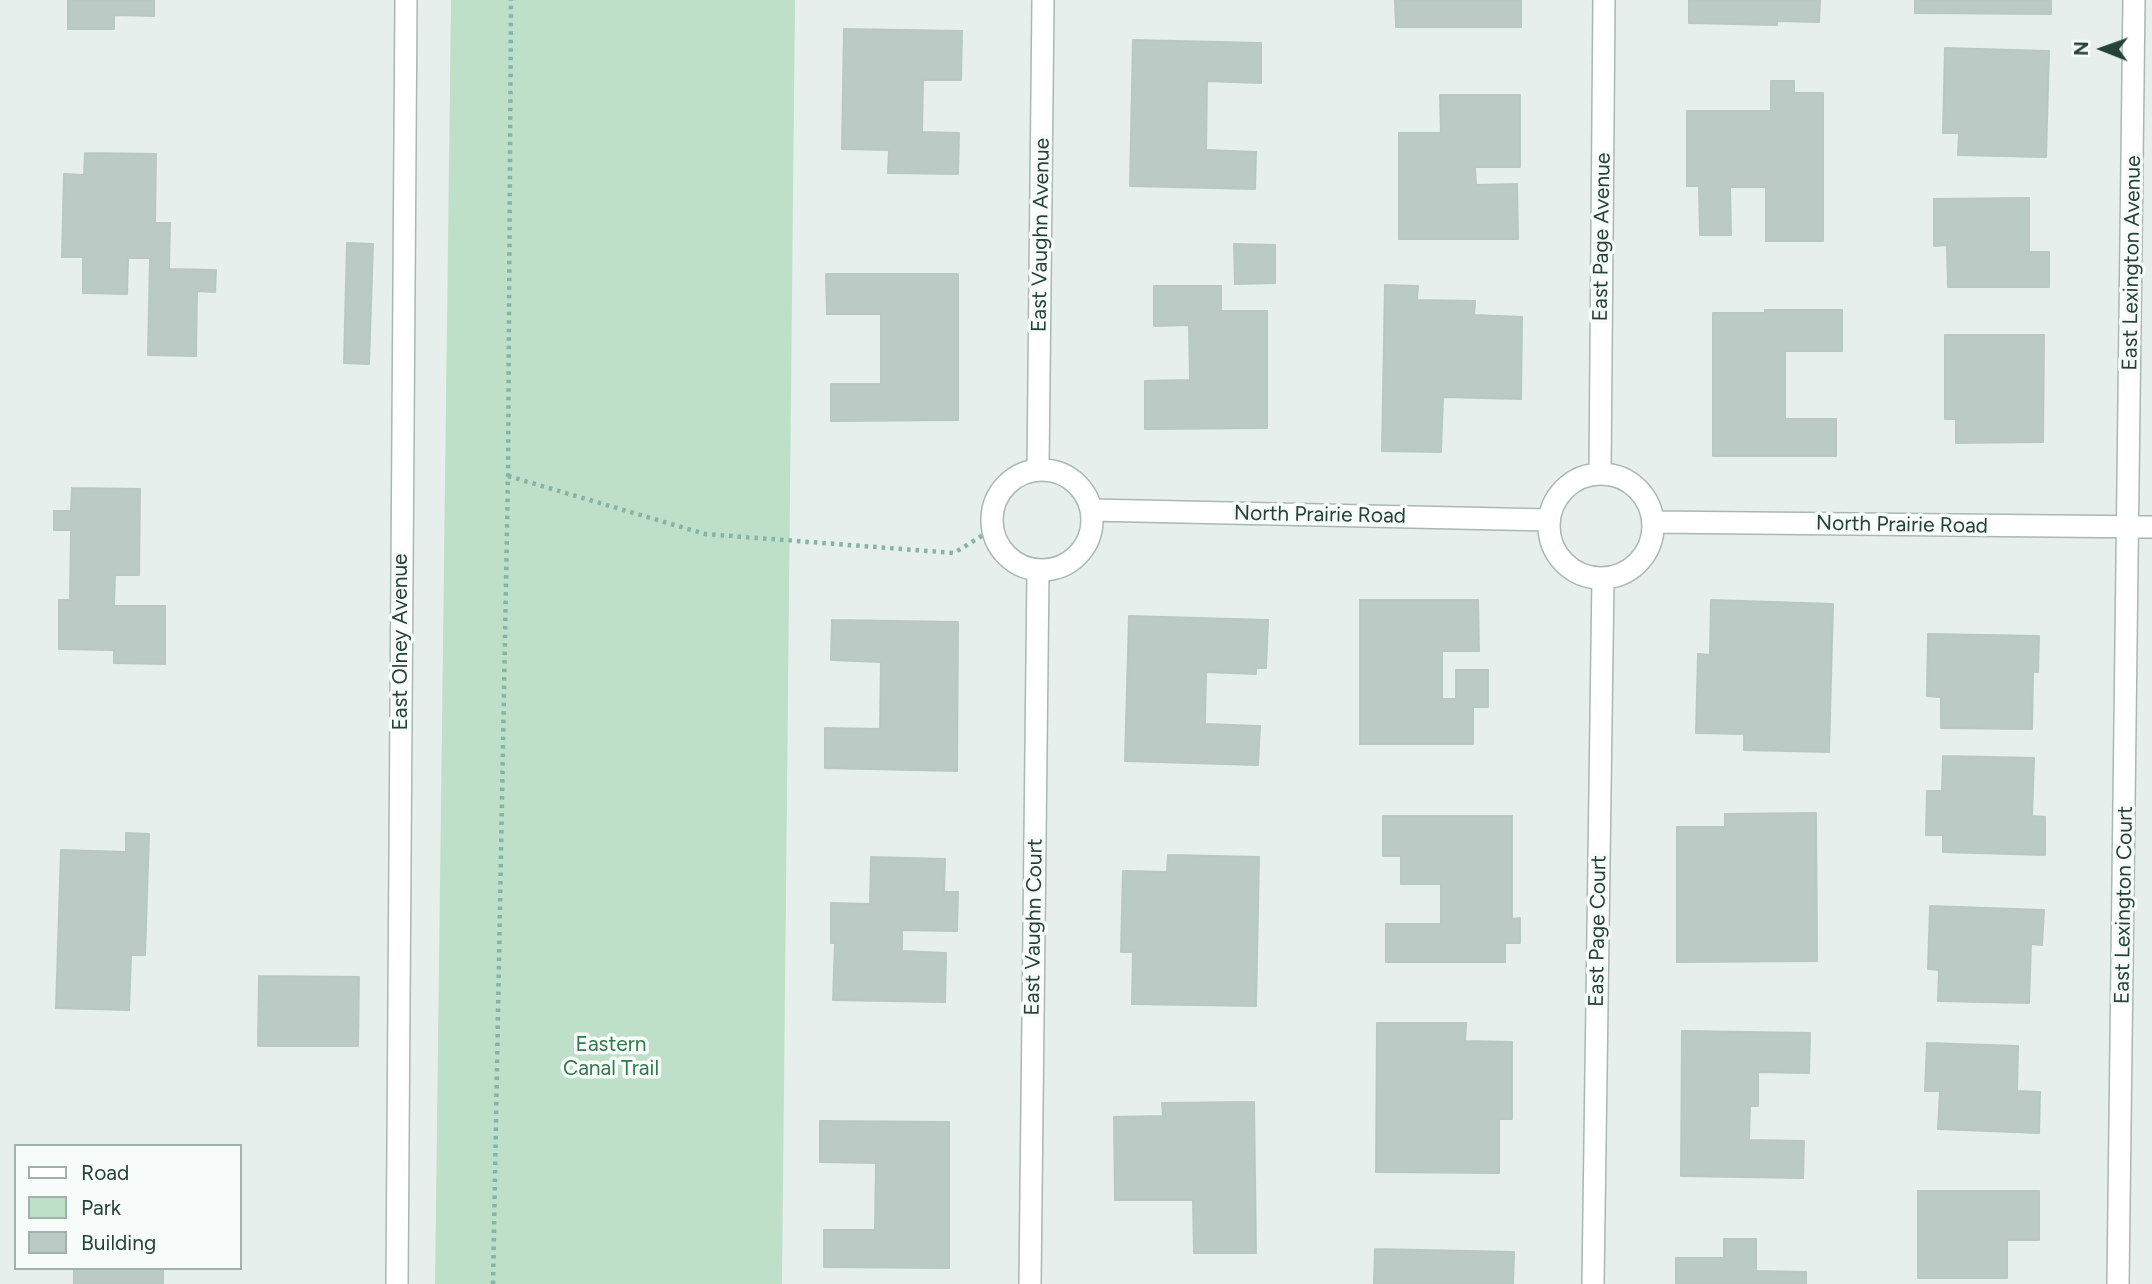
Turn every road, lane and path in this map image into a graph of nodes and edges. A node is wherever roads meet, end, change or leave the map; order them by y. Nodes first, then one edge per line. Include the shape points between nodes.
1 (405, 0) edge
2 (511, 0) edge
3 (1043, 0) edge
4 (1604, 0) edge
5 (2134, 0) edge
6 (1038, 470) junction
7 (1600, 473) junction
8 (508, 476) junction
9 (1092, 510) junction
10 (1548, 520) junction
11 (1653, 522) junction
12 (2129, 527) junction
13 (2152, 527) edge
14 (993, 529) junction
15 (1038, 571) junction
16 (1603, 578) junction
17 (397, 1284) edge
18 (494, 1284) edge
19 (1030, 1284) edge
20 (1592, 1284) edge
21 (2118, 1284) edge

1 - 17 street, East Olney Avenue
2 - 8 path
3 - 6 street, East Vaughn Avenue
4 - 7 street, East Page Avenue
5 - 12 street, East Lexington Avenue
6 - 9 street via 1062,473 1073,480
6 - 14 street via 1021,474 998,496 992,512
7 - 10 street via 1571,482 1552,505
7 - 11 street via 1630,482 1650,507
8 - 14 path via 705,534 954,553
8 - 18 path
9 - 10 street, North Prairie Road
9 - 15 street via 1093,526 1080,554 1053,570
10 - 16 street via 1554,550 1563,562 1588,577
11 - 12 street, North Prairie Road
11 - 16 street via 1651,539 1634,566
12 - 13 street, North Prairie Road
12 - 21 street, East Lexington Court
14 - 15 street via 1008,558
15 - 19 street, East Vaughn Court
16 - 20 street, East Page Court

